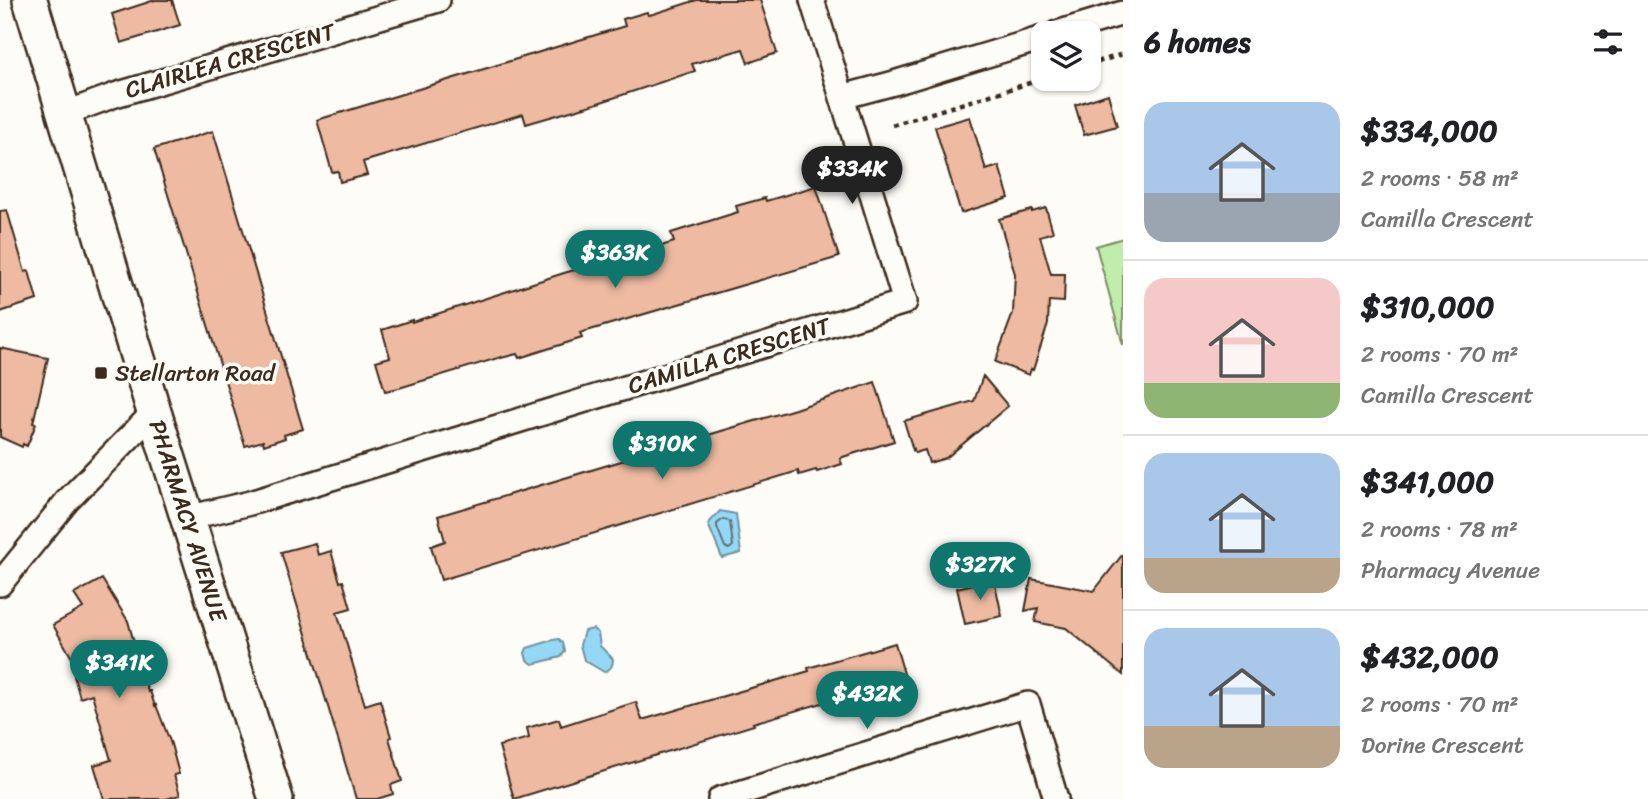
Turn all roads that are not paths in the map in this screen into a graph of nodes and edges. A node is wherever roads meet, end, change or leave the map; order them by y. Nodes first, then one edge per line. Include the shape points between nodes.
1 (30, 0) edge
2 (439, 0) edge
3 (812, 0) edge
4 (1123, 13) edge
5 (1097, 21) edge
6 (1031, 42) edge
7 (842, 97) junction
8 (64, 114) junction
9 (154, 412) junction
10 (187, 518) junction
11 (0, 584) edge
12 (276, 799) edge
13 (720, 799) edge
14 (1055, 799) edge

1 - 8 street, PHARMACY AVENUE
2 - 8 street, CLAIRLEA CRESCENT via 111,96
3 - 7 street
4 - 5 street
6 - 7 street
7 - 10 street, CAMILLA CRESCENT via 905,302 250,503
8 - 9 street, PHARMACY AVENUE
9 - 10 street, PHARMACY AVENUE
9 - 11 street via 67,501
10 - 12 street, PHARMACY AVENUE
13 - 14 street via 1028,704

